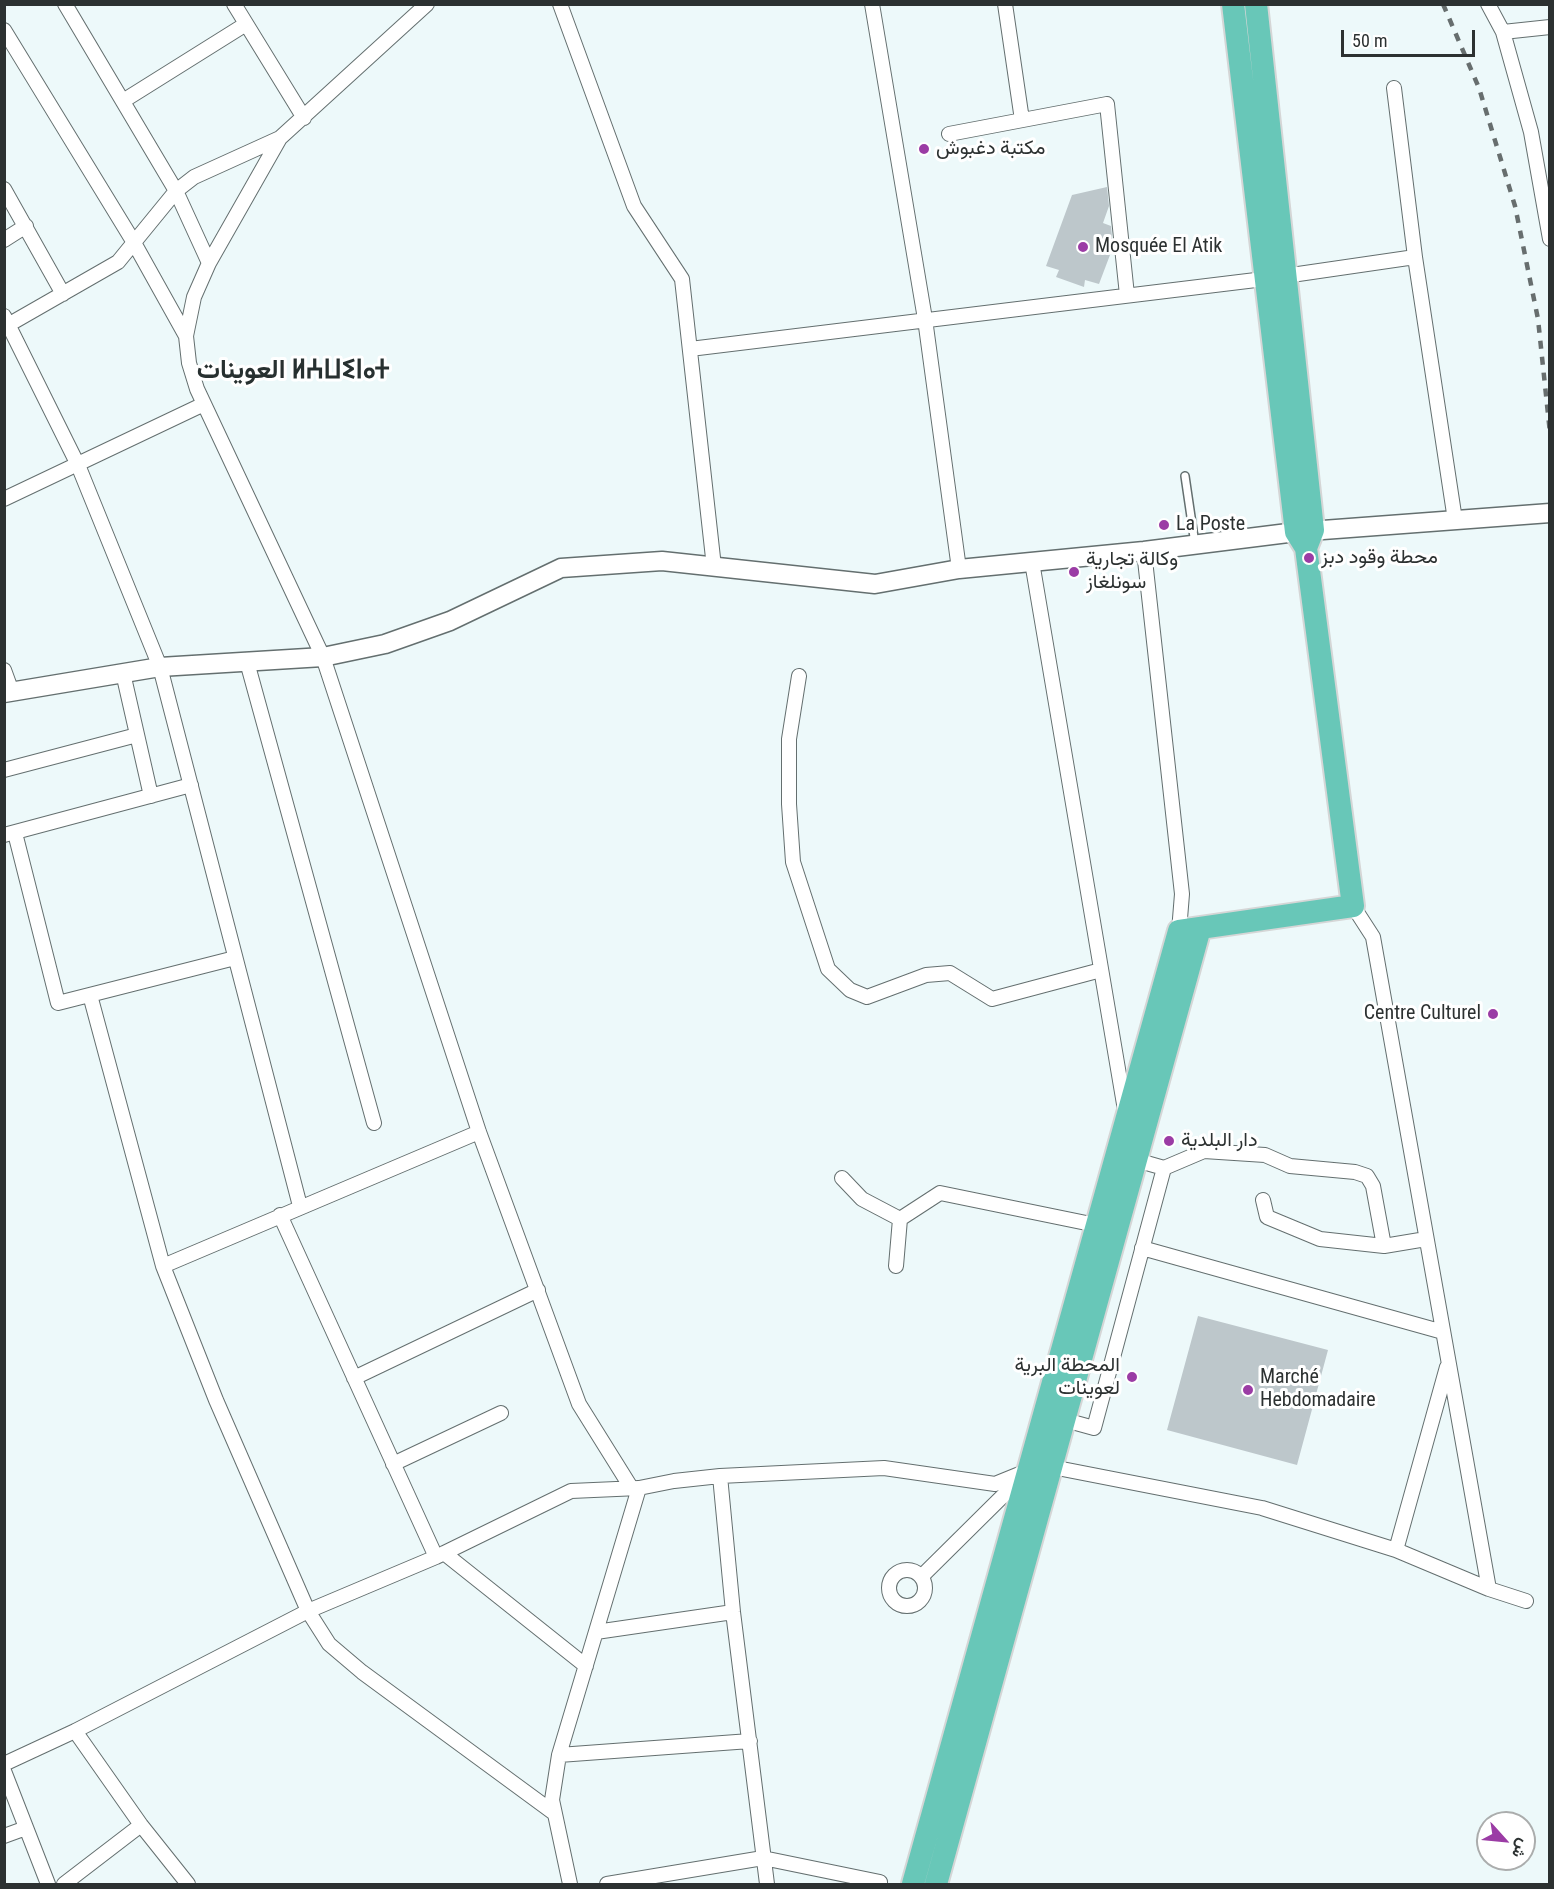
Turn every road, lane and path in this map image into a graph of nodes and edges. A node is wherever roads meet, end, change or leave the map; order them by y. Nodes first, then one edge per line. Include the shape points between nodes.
1 (65, 4) edge
2 (234, 4) edge
3 (427, 4) edge
4 (560, 4) edge
5 (873, 4) edge
6 (1005, 4) edge
7 (1233, 4) edge
8 (1256, 4) edge
9 (1488, 4) edge
10 (246, 24) junction
11 (1550, 27) edge
12 (4, 30) edge
13 (1503, 32) junction
14 (1394, 88) dead end
15 (1267, 94) junction
16 (1244, 97) junction
17 (123, 101) junction
18 (304, 118) junction
19 (1022, 120) junction
20 (949, 134) dead end
21 (280, 138) junction
22 (4, 189) edge
23 (176, 191) junction
24 (26, 226) junction
25 (1550, 239) edge
26 (4, 240) edge
27 (133, 241) junction
28 (1415, 257) junction
29 (209, 263) junction
30 (1287, 276) junction
31 (1264, 279) junction
32 (63, 294) junction
33 (1127, 295) junction
34 (925, 319) junction
35 (6, 321) edge
36 (186, 336) junction
37 (690, 349) junction
38 (204, 404) junction
39 (78, 465) junction
40 (1185, 476) dead end
41 (4, 499) edge
42 (1550, 513) edge
43 (1455, 520) junction
44 (1305, 537) junction
45 (1195, 545) junction
46 (1144, 551) junction
47 (1032, 562) junction
48 (714, 567) junction
49 (959, 569) junction
50 (323, 657) junction
51 (247, 662) junction
52 (160, 667) junction
53 (4, 669) edge
54 (123, 673) junction
55 (800, 676) dead end
56 (8, 693) edge
57 (137, 735) junction
58 (4, 770) edge
59 (190, 785) junction
60 (151, 796) junction
61 (10, 834) edge
62 (1353, 906) junction
63 (1189, 930) junction
64 (235, 958) junction
65 (1101, 970) junction
66 (90, 995) junction
67 (1127, 1118) junction
68 (374, 1123) dead end
69 (479, 1132) junction
70 (1136, 1160) junction
71 (1164, 1168) junction
72 (842, 1178) dead end
73 (1263, 1200) dead end
74 (300, 1206) junction
75 (280, 1215) junction
76 (900, 1219) junction
77 (1096, 1225) junction
78 (1426, 1239) junction
79 (1384, 1246) junction
80 (1142, 1248) junction
81 (163, 1266) junction
82 (896, 1266) dead end
83 (538, 1290) junction
84 (1443, 1332) junction
85 (1448, 1362) junction
86 (354, 1378) junction
87 (501, 1413) dead end
88 (1065, 1420) junction
89 (393, 1464) junction
90 (1052, 1467) junction
91 (1027, 1471) junction
92 (720, 1476) junction
93 (636, 1489) junction
94 (1396, 1550) junction
95 (440, 1555) junction
96 (922, 1576) dead end
97 (1489, 1589) junction
98 (1526, 1601) dead end
99 (308, 1611) junction
100 (733, 1612) junction
101 (596, 1632) junction
102 (974, 1662) junction
103 (586, 1666) junction
104 (996, 1668) junction
105 (75, 1731) junction
106 (750, 1741) junction
107 (559, 1755) junction
108 (4, 1764) edge
109 (4, 1771) edge
110 (951, 1788) junction
111 (554, 1813) junction
112 (141, 1825) junction
113 (26, 1828) junction
114 (4, 1836) edge
115 (763, 1858) junction
116 (880, 1882) dead end
117 (48, 1884) edge
118 (64, 1884) edge
119 (186, 1884) edge
120 (570, 1884) edge
121 (607, 1884) edge
122 (767, 1884) edge
123 (913, 1884) edge
124 (936, 1884) edge

1 - 17 street
2 - 10 street
3 - 18 street
4 - 37 street via 634,206 682,279
5 - 34 street
6 - 19 street
7 - 16 main road
8 - 15 main road
9 - 13 street
10 - 17 street
10 - 18 street
11 - 13 street
12 - 27 street
13 - 25 street via 1531,132
14 - 28 street
15 - 16 main road
15 - 30 main road
16 - 31 main road
17 - 23 street
18 - 21 street
19 - 20 street
19 - 33 street via 1107,104
21 - 23 street via 194,177
21 - 29 street
22 - 24 street
23 - 27 street
23 - 29 street
24 - 26 street
24 - 32 street
27 - 32 street via 118,262
27 - 36 street
28 - 30 street
28 - 43 street
29 - 36 street via 194,297
30 - 31 street
30 - 44 main road
31 - 33 street
31 - 44 main road
32 - 35 street
33 - 34 street
34 - 37 street
34 - 49 street
35 - 39 street
36 - 38 street via 189,363
37 - 48 street
38 - 39 street
38 - 50 street
39 - 41 street
39 - 52 street
40 - 45 lane
42 - 43 street
43 - 44 street
44 - 45 street
44 - 62 main road
45 - 46 street
46 - 47 street
46 - 63 street
47 - 49 street
47 - 65 street
48 - 49 street via 875,584
48 - 50 street via 662,561 561,568 450,621 385,644
50 - 51 street
50 - 69 street
51 - 52 street
51 - 68 street
52 - 54 street
52 - 59 street
53 - 56 street
54 - 56 street
54 - 57 street
55 - 65 street via 789,739 793,862 828,969 850,990 867,997 926,975 950,973 992,999
57 - 58 street
57 - 60 street
59 - 60 street
59 - 64 street
60 - 61 street
61 - 66 street via 58,1003
62 - 63 main road
62 - 78 street via 1373,937
63 - 67 main road
63 - 70 main road
64 - 66 street
64 - 74 street
65 - 67 street
66 - 81 street
67 - 77 main road
69 - 74 street
69 - 83 street
70 - 71 street
70 - 88 main road
71 - 79 street via 1204,1151 1265,1155 1290,1166 1367,1176 1373,1186
71 - 80 street
72 - 76 street via 861,1199
73 - 79 street via 1267,1217 1320,1239
74 - 75 street
75 - 81 street
75 - 86 street
76 - 77 street via 940,1193
76 - 82 street
77 - 91 main road
78 - 79 street
78 - 84 street
80 - 84 street
80 - 88 street via 1094,1428
81 - 99 street via 216,1400
83 - 86 street
83 - 93 street via 579,1404
84 - 85 street
85 - 94 street
85 - 97 street
86 - 89 street
87 - 89 street
88 - 90 main road
89 - 95 street
90 - 91 street
90 - 94 street via 1262,1508
90 - 104 main road
91 - 92 street via 995,1484 884,1468
91 - 96 street
91 - 102 main road
92 - 93 street
92 - 100 street
93 - 95 street via 571,1491
93 - 101 street
94 - 97 street
95 - 99 street
95 - 103 street
97 - 98 street
99 - 105 street
99 - 111 street via 329,1644 362,1672
100 - 101 street
100 - 106 street
101 - 103 street
102 - 104 street
102 - 110 main road
103 - 107 street
104 - 110 main road
105 - 108 street
105 - 112 street
106 - 107 street
106 - 115 street
107 - 111 street via 552,1800
109 - 113 street
110 - 123 main road
110 - 124 main road
111 - 120 street
112 - 118 street
112 - 119 street
113 - 114 street
113 - 117 street
115 - 116 street
115 - 121 street
115 - 122 street

